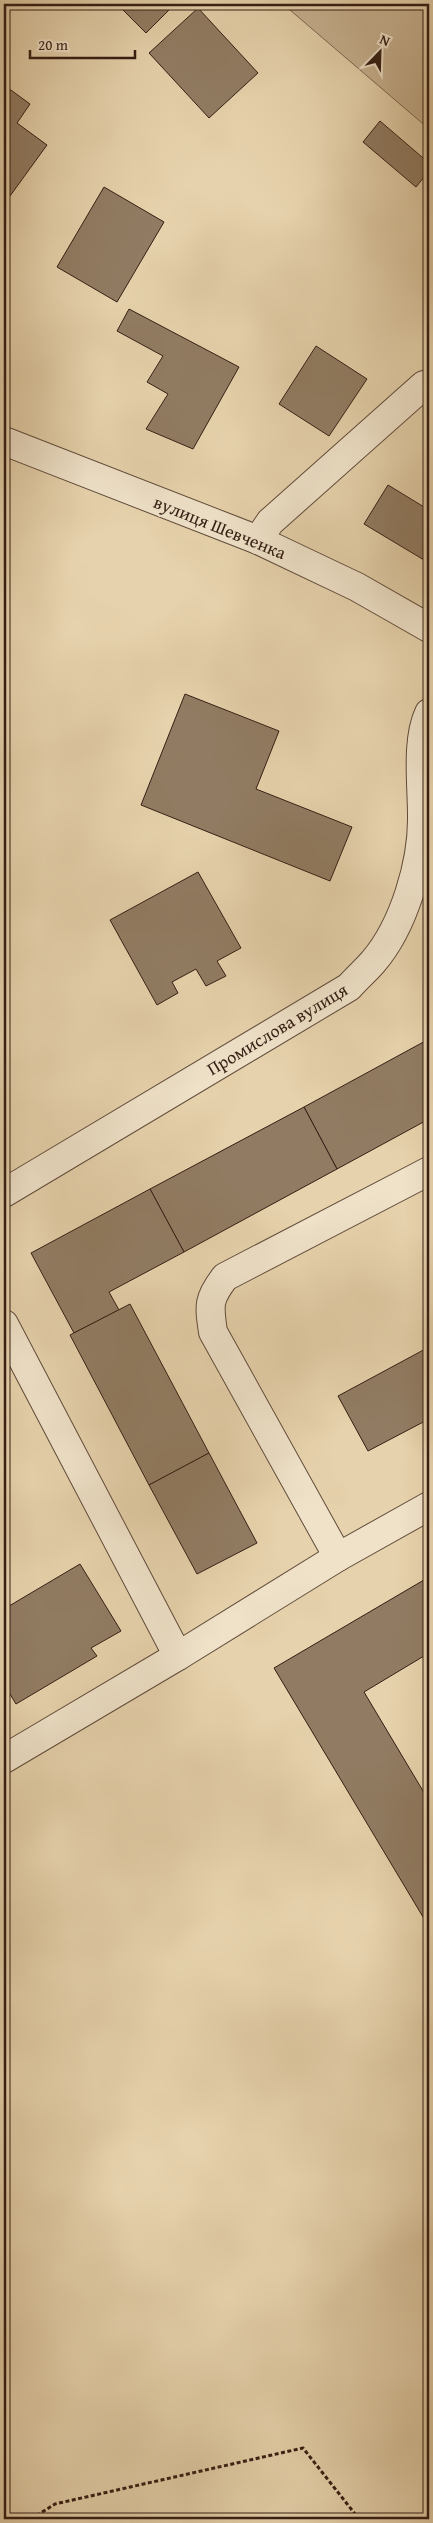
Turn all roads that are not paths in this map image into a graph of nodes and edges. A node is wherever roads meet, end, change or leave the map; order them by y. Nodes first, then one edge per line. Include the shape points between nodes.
1 (429, 385) edge
2 (4, 441) edge
3 (258, 540) junction
4 (429, 628) edge
5 (429, 713) edge
6 (429, 1171) edge
7 (4, 1192) edge
8 (4, 1324) edge
9 (429, 1506) edge
10 (338, 1557) junction
11 (178, 1656) junction
12 (4, 1759) edge

1 - 3 street via 424,385 270,522
2 - 3 street, вулиця Шевченка
3 - 4 street, вулиця Шевченка via 357,587
5 - 7 street, Промислова вулиця via 420,763 422,818 417,862 401,918 374,961 349,987
6 - 10 street via 224,1277 212,1293 212,1332
8 - 11 street
9 - 10 street
10 - 11 street
11 - 12 street

